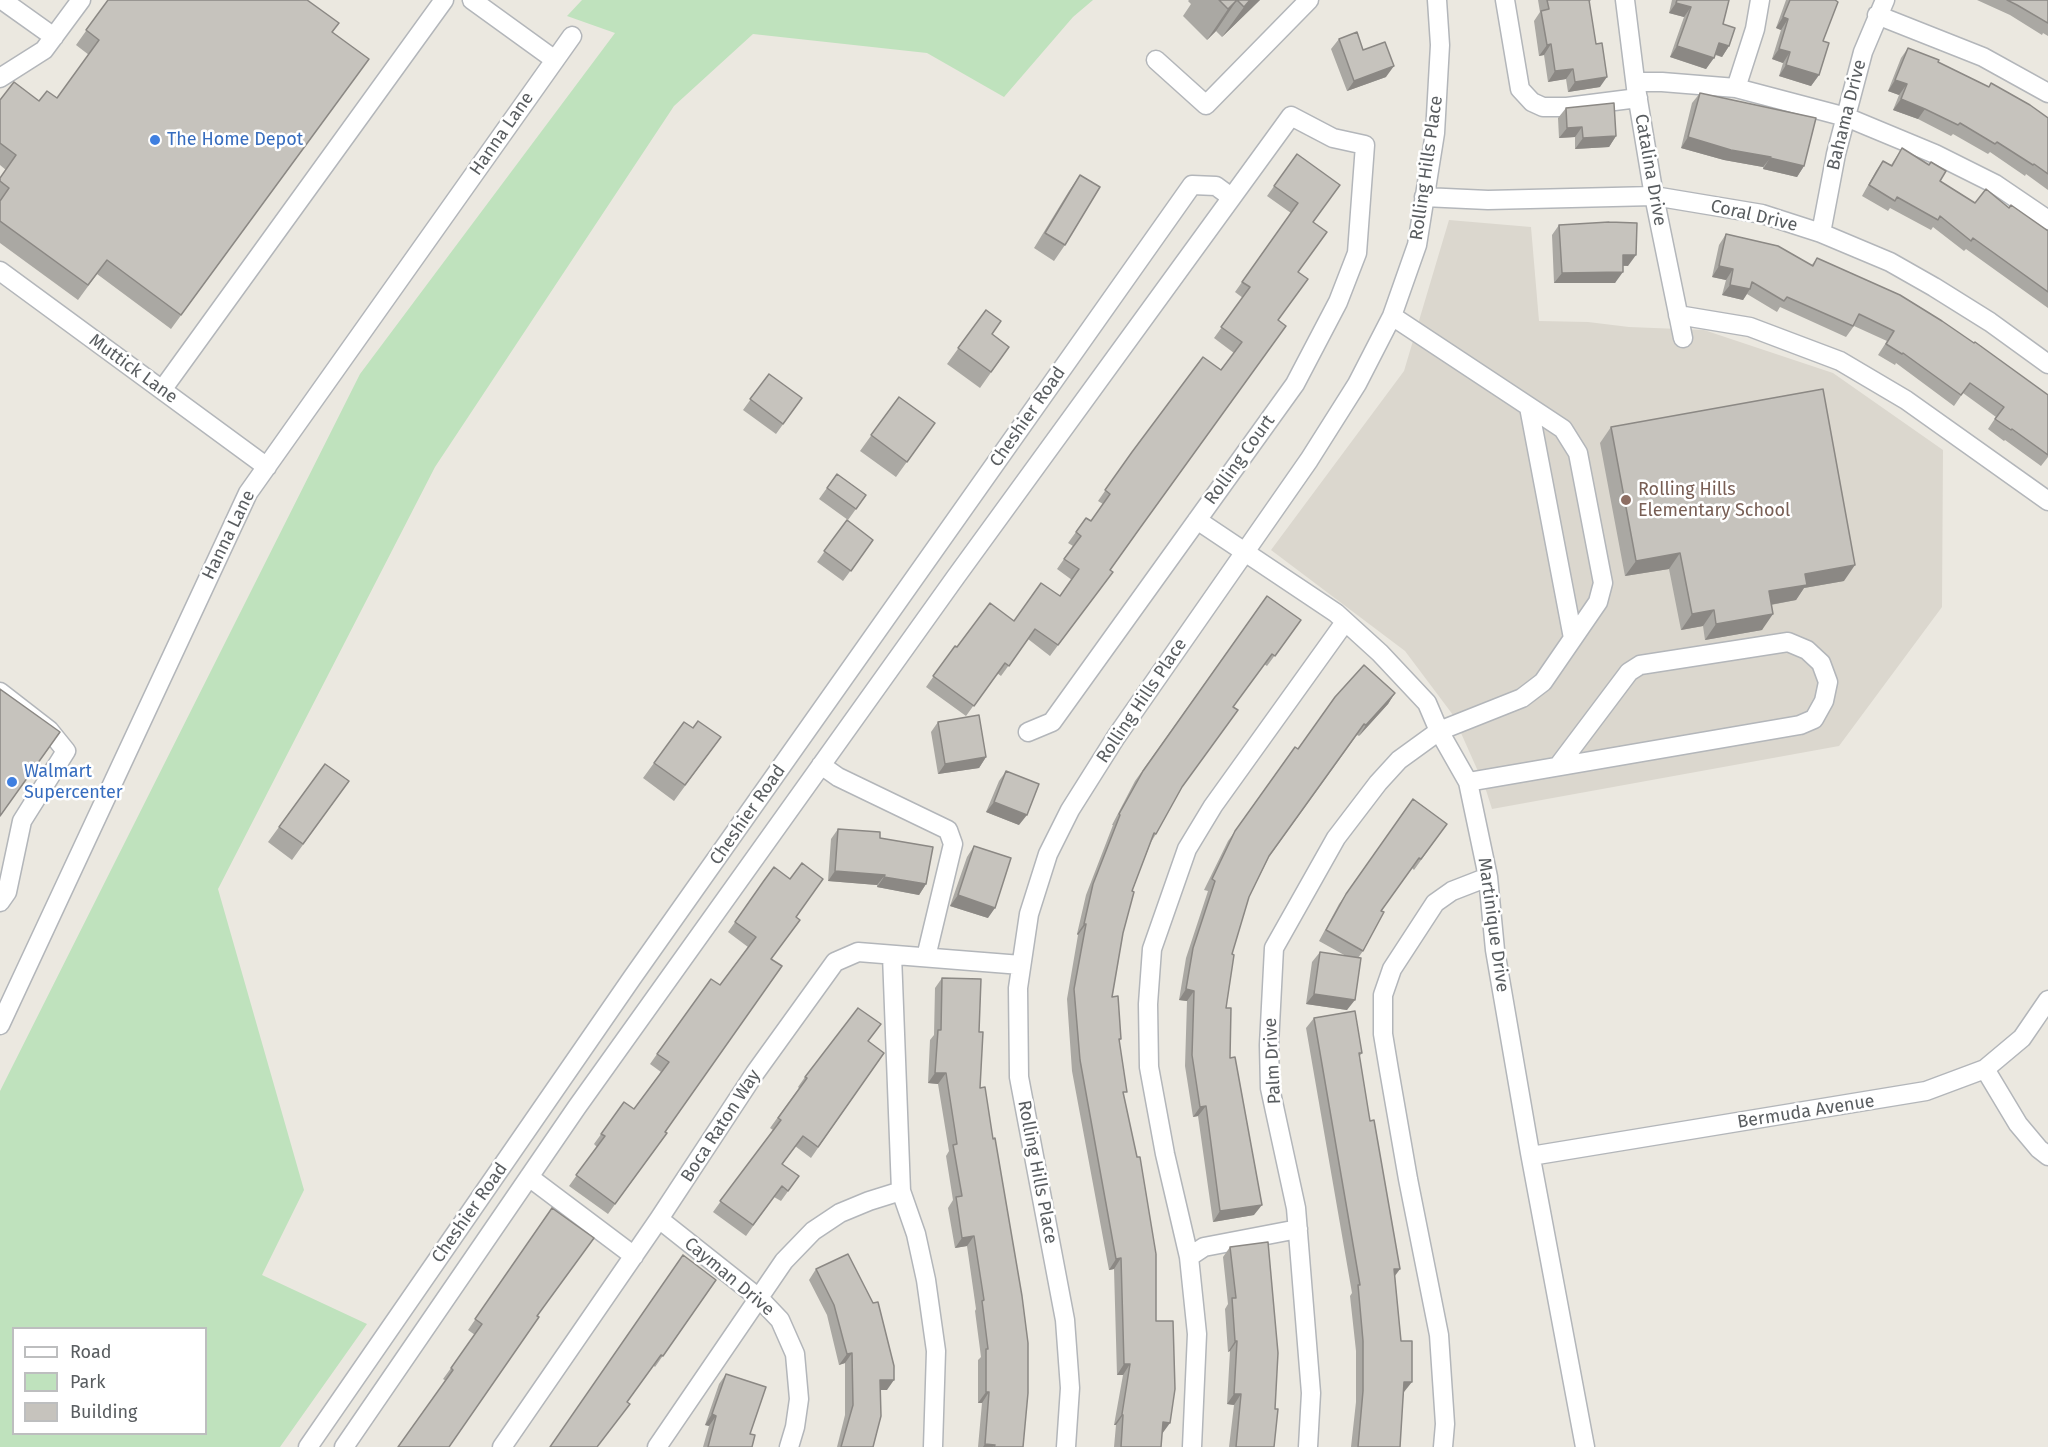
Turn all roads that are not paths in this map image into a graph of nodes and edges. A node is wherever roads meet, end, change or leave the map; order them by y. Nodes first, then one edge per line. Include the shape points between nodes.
1 (2, 0) edge
2 (81, 0) edge
3 (444, 0) edge
4 (472, 0) edge
5 (1310, 0) edge
6 (1437, 0) edge
7 (1505, 0) edge
8 (1625, 0) edge
9 (1760, 0) edge
10 (1881, 8) edge
11 (572, 36) dead end
12 (54, 37) junction
13 (555, 60) junction
14 (1156, 60) dead end
15 (3, 71) edge
16 (1736, 88) junction
17 (1637, 90) junction
18 (2048, 93) edge
19 (1846, 117) junction
20 (1654, 196) junction
21 (1232, 197) junction
22 (1424, 197) junction
23 (2048, 220) edge
24 (1821, 233) junction
25 (0, 270) edge
26 (1678, 315) junction
27 (1392, 316) junction
28 (1683, 338) dead end
29 (2048, 364) edge
30 (162, 390) junction
31 (1529, 407) junction
32 (267, 467) junction
33 (2048, 501) edge
34 (1197, 520) junction
35 (1245, 552) junction
36 (1345, 622) junction
37 (1573, 638) junction
38 (0, 692) edge
39 (1439, 731) junction
40 (1028, 732) dead end
41 (821, 765) junction
42 (1559, 765) junction
43 (1468, 782) junction
44 (1488, 877) junction
45 (0, 902) edge
46 (892, 955) junction
47 (926, 957) junction
48 (1021, 965) junction
49 (2048, 1000) edge
50 (0, 1025) edge
51 (1985, 1069) junction
52 (1531, 1156) junction
53 (2048, 1156) edge
54 (529, 1177) junction
55 (902, 1191) junction
56 (659, 1219) junction
57 (1298, 1229) junction
58 (634, 1256) junction
59 (1189, 1257) junction
60 (760, 1299) junction
61 (308, 1447) edge
62 (345, 1447) edge
63 (502, 1447) edge
64 (657, 1447) edge
65 (789, 1447) edge
66 (933, 1447) edge
67 (1066, 1447) edge
68 (1192, 1447) edge
69 (1308, 1447) edge
70 (1443, 1447) edge
71 (1585, 1447) edge

1 - 12 street
2 - 12 street
3 - 30 street
4 - 13 street
5 - 14 street via 1206,105
6 - 22 street, Rolling Hills Place via 1440,45 1435,132
7 - 17 street via 1520,89 1532,102 1544,107 1567,107
8 - 17 street, Catalina Drive
9 - 16 street
10 - 18 street
10 - 19 street, Bahama Drive via 1863,52
11 - 13 street, Hanna Lane
12 - 15 street via 44,50
13 - 32 street, Hanna Lane
16 - 17 street via 1662,81
16 - 19 street
17 - 20 street, Catalina Drive
19 - 23 street via 1995,184
19 - 24 street, Bahama Drive
20 - 22 street, Coral Drive via 1488,200
20 - 24 street, Coral Drive via 1762,214
20 - 26 street, Catalina Drive
21 - 34 street, Rolling Court via 1290,116 1333,138 1365,145 1357,253 1338,302 1295,384
21 - 41 street
21 - 61 street, Cheshier Road via 1216,186 1192,185 632,978
22 - 27 street, Rolling Hills Place via 1418,245
24 - 29 street, Coral Drive via 1890,262 1934,287
25 - 30 street, Muttick Lane
26 - 28 street, Catalina Drive
26 - 33 street via 1750,327 1840,361 1906,400
27 - 31 street, Palm Drive
27 - 35 street, Rolling Hills Place via 1357,384
30 - 32 street, Muttick Lane
31 - 37 street
31 - 37 street, Palm Drive via 1563,429 1578,453 1603,583 1598,602
32 - 50 street, Hanna Lane via 248,493
34 - 35 street, Martinique Drive
34 - 40 street, Rolling Court via 1052,722
35 - 36 street, Martinique Drive
35 - 48 street, Rolling Hills Place via 1070,810 1044,864 1029,914
36 - 39 street, Martinique Drive via 1427,703
36 - 59 street via 1213,806 1187,849 1152,949 1149,1067
37 - 39 street, Palm Drive via 1543,682 1522,698
38 - 45 street via 49,730 66,751 22,821 7,892
39 - 43 street, Martinique Drive
39 - 57 street, Palm Drive via 1399,760 1343,829 1274,948 1270,1088
41 - 47 street via 948,830 954,844
41 - 54 street
42 - 42 street via 1800,725 1814,718 1824,701 1828,682 1821,663 1807,650 1788,642 1640,665 1629,672
42 - 43 street
43 - 44 street, Martinique Drive
44 - 52 street, Martinique Drive via 1495,950
44 - 70 street via 1452,891 1435,903 1392,969 1383,995 1383,1034 1439,1335
46 - 47 street, Boca Raton Way
46 - 55 street
46 - 56 street, Boca Raton Way via 858,952 836,962 755,1072
47 - 48 street, Boca Raton Way
48 - 67 street, Rolling Hills Place via 1019,1077 1065,1320 1070,1388
49 - 51 street, Bermuda Avenue via 2022,1038
51 - 52 street, Bermuda Avenue via 1926,1091
51 - 53 street via 2018,1124
52 - 71 street, Martinique Drive
54 - 58 street
54 - 62 street
55 - 60 street via 840,1213 813,1231 784,1261
55 - 66 street via 916,1234 936,1351
56 - 58 street, Boca Raton Way
56 - 60 street, Cayman Drive
57 - 59 street via 1204,1247
57 - 69 street, Palm Drive via 1311,1393
58 - 63 street, Boca Raton Way
59 - 68 street via 1197,1334
60 - 64 street
60 - 65 street, Cayman Drive via 780,1320 795,1354 799,1399

